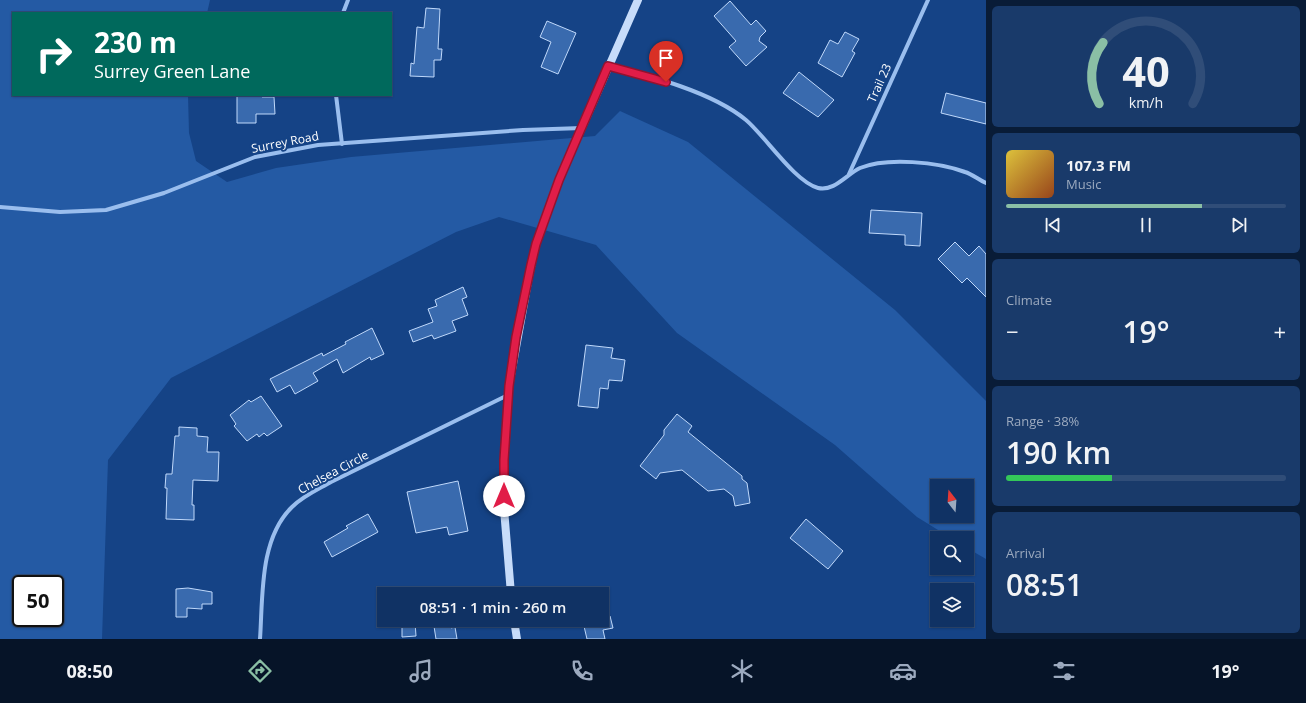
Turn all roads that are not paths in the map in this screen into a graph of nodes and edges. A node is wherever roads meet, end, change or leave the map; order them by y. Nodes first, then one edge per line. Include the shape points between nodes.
1 (348, 0) edge
2 (638, 0) edge
3 (928, 0) edge
4 (343, 12) edge
5 (608, 66) junction
6 (336, 96) edge
7 (582, 128) junction
8 (342, 144) junction
9 (849, 174) junction
10 (986, 183) edge
11 (0, 208) edge
12 (508, 395) junction
13 (510, 587) edge
14 (515, 627) edge
15 (260, 639) edge
16 (516, 639) edge

1 - 4 street
2 - 5 main road
3 - 9 street, Trail 23
5 - 7 main road
5 - 9 street via 681,87 723,105 746,120 779,156 808,183 818,188 829,188
6 - 8 street
7 - 8 street, Surrey Road
7 - 12 main road via 559,180 536,244 516,337
8 - 11 street, Surrey Road via 318,145 255,157 164,193 106,210 60,212
9 - 10 street via 874,164 914,162 966,172
12 - 13 main road via 503,482
12 - 15 street, Chelsea Circle via 331,482 303,498 292,508 282,519 271,543 265,577
14 - 16 main road

